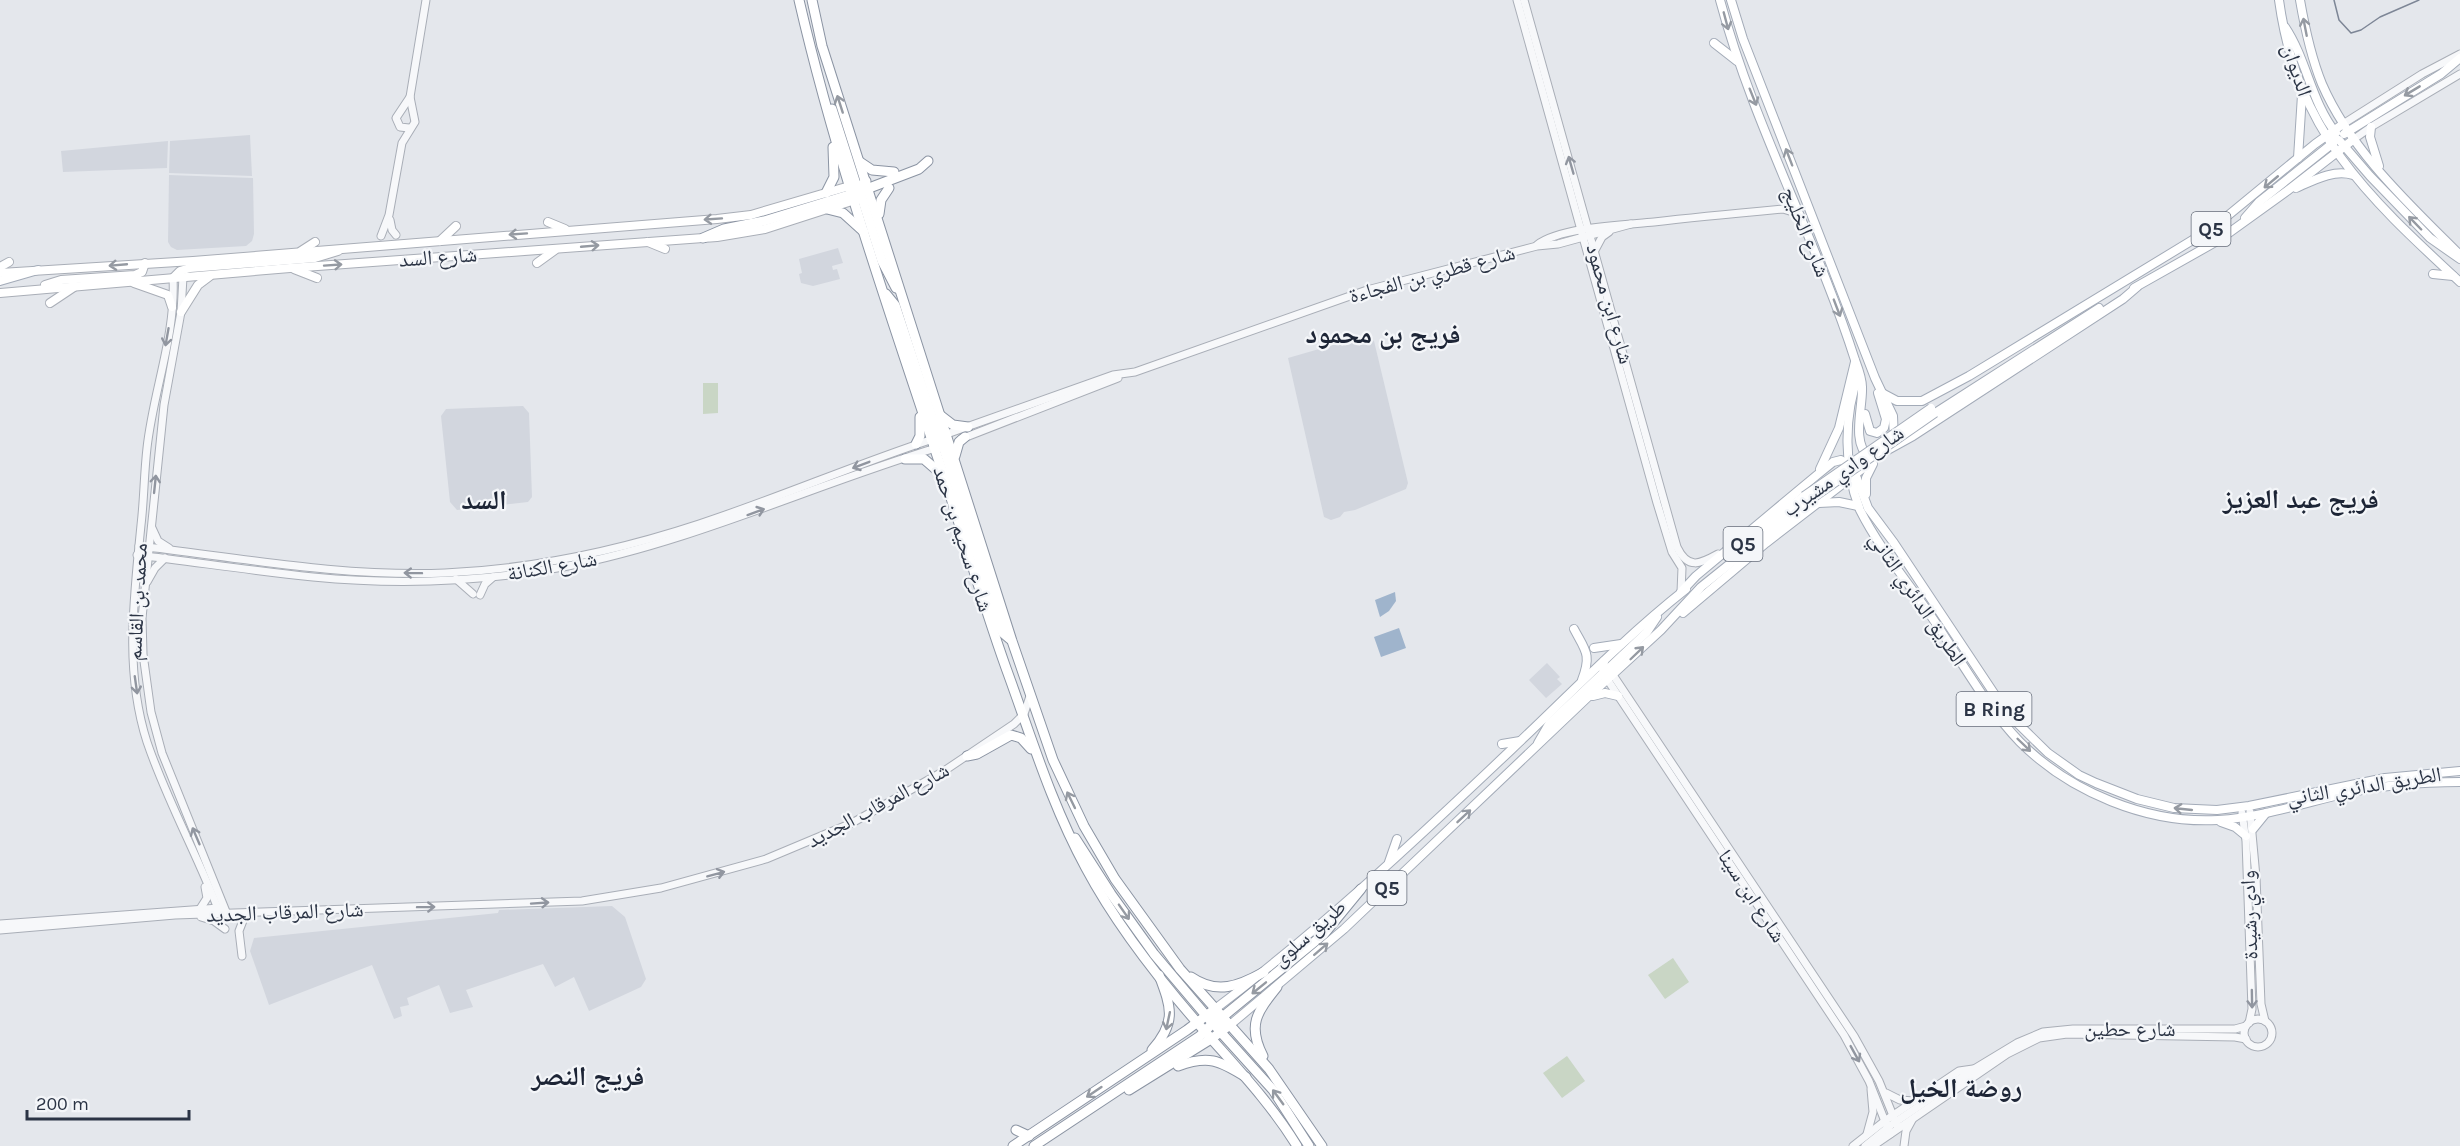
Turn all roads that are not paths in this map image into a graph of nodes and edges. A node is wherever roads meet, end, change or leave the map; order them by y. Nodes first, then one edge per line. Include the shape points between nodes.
1 (426, 0) edge
2 (799, 0) edge
3 (812, 0) edge
4 (1517, 0) edge
5 (1524, 0) edge
6 (1720, 0) edge
7 (1731, 0) edge
8 (2279, 0) edge
9 (2300, 1) edge
10 (2283, 24) junction
11 (1714, 43) dead end
12 (2460, 56) edge
13 (1739, 63) junction
14 (2460, 74) edge
15 (2302, 91) junction
16 (823, 93) junction
17 (410, 97) junction
18 (400, 112) junction
19 (413, 113) junction
20 (400, 127) junction
21 (2346, 127) junction
22 (409, 128) junction
23 (2369, 129) junction
24 (832, 133) junction
25 (2325, 136) junction
26 (2339, 138) junction
27 (2354, 139) junction
28 (402, 143) junction
29 (2333, 149) junction
30 (2298, 158) junction
31 (858, 160) junction
32 (928, 161) dead end
33 (894, 172) dead end
34 (2381, 172) junction
35 (2353, 175) junction
36 (889, 188) dead end
37 (859, 191) junction
38 (2287, 191) junction
39 (826, 193) junction
40 (1793, 198) junction
41 (827, 209) junction
42 (1783, 209) junction
43 (1799, 214) junction
44 (389, 215) junction
45 (548, 222) dead end
46 (879, 222) junction
47 (1631, 224) junction
48 (456, 226) dead end
49 (2240, 226) junction
50 (1620, 228) junction
51 (570, 230) junction
52 (864, 232) junction
53 (1589, 232) junction
54 (1581, 234) junction
55 (396, 235) dead end
56 (381, 236) dead end
57 (703, 238) junction
58 (440, 241) junction
59 (647, 241) junction
60 (315, 242) dead end
61 (343, 248) junction
62 (557, 248) junction
63 (665, 249) dead end
64 (1595, 250) junction
65 (298, 252) junction
66 (2460, 257) edge
67 (9, 262) dead end
68 (166, 262) junction
69 (145, 263) junction
70 (537, 263) dead end
71 (0, 267) edge
72 (293, 268) junction
73 (38, 270) junction
74 (0, 273) edge
75 (181, 274) junction
76 (2433, 274) dead end
77 (212, 275) junction
78 (173, 278) junction
79 (317, 278) dead end
80 (2457, 279) edge
81 (0, 281) edge
82 (129, 281) junction
83 (75, 286) junction
84 (2138, 286) junction
85 (32, 290) junction
86 (884, 292) junction
87 (0, 293) edge
88 (901, 295) junction
89 (50, 303) dead end
90 (172, 307) junction
91 (182, 312) junction
92 (1856, 360) junction
93 (1859, 374) junction
94 (1123, 375) junction
95 (1875, 378) junction
96 (1862, 393) junction
97 (1882, 393) junction
98 (921, 406) junction
99 (1931, 407) junction
100 (939, 413) junction
101 (968, 427) junction
102 (965, 437) junction
103 (940, 441) junction
104 (916, 444) junction
105 (1891, 448) junction
106 (1879, 456) junction
107 (905, 459) junction
108 (955, 459) junction
109 (1848, 463) junction
110 (836, 475) junction
111 (1817, 475) junction
112 (944, 478) junction
113 (1854, 481) junction
114 (831, 484) junction
115 (1809, 500) junction
116 (1858, 506) junction
117 (1881, 524) junction
118 (151, 525) junction
119 (1728, 548) junction
120 (138, 550) junction
121 (177, 551) junction
122 (149, 552) junction
123 (165, 558) junction
124 (496, 576) junction
125 (456, 579) junction
126 (145, 585) junction
127 (1682, 592) junction
128 (1661, 610) junction
129 (1574, 629) dead end
130 (1012, 641) junction
131 (1624, 643) junction
132 (1594, 648) dead end
133 (991, 656) dead end
134 (1006, 666) junction
135 (1606, 671) junction
136 (1581, 683) junction
137 (1030, 696) junction
138 (1618, 696) junction
139 (1587, 698) junction
140 (1022, 717) junction
141 (1520, 741) junction
142 (1502, 744) dead end
143 (1535, 749) junction
144 (1034, 751) junction
145 (967, 756) junction
146 (2460, 771) edge
147 (2460, 782) edge
148 (2245, 807) junction
149 (2266, 813) junction
150 (2247, 817) junction
151 (2215, 820) junction
152 (2253, 829) junction
153 (1067, 830) junction
154 (2246, 836) junction
155 (1397, 840) dead end
156 (1388, 864) junction
157 (200, 865) junction
158 (1360, 889) junction
159 (200, 909) junction
160 (222, 911) junction
161 (246, 913) junction
162 (192, 915) junction
163 (2, 928) edge
164 (225, 929) dead end
165 (242, 957) dead end
166 (1180, 969) junction
167 (1264, 972) junction
168 (1159, 975) junction
169 (1276, 987) junction
170 (1215, 1009) junction
171 (1206, 1016) junction
172 (1223, 1017) junction
173 (2265, 1021) junction
174 (1197, 1023) junction
175 (2247, 1024) junction
176 (1230, 1025) junction
177 (1215, 1026) junction
178 (1208, 1035) junction
179 (2246, 1039) junction
180 (1143, 1060) junction
181 (1269, 1069) junction
182 (1974, 1069) junction
183 (1161, 1071) junction
184 (1246, 1077) junction
185 (1869, 1081) junction
186 (1884, 1091) junction
187 (1916, 1101) junction
188 (1913, 1117) junction
189 (1886, 1120) junction
190 (1896, 1121) junction
191 (1016, 1130) dead end
192 (1890, 1131) junction
193 (1029, 1136) junction
194 (1866, 1136) junction
195 (1013, 1146) edge
196 (1034, 1146) edge
197 (1044, 1146) edge
198 (1297, 1146) edge
199 (1309, 1146) edge
200 (1322, 1146) edge
201 (1853, 1146) edge
202 (1865, 1146) edge
203 (1874, 1146) edge
204 (1904, 1146) edge

1 - 17 street
2 - 16 highway, شارع سحيم بن حمد
31 -> 3 highway, شارع سحيم بن حمد via 822,46
4 - 54 street, شارع ابن محمود
53 -> 5 street, شارع ابن محمود
6 -> 13 main road, شارع الخليج
95 -> 7 main road, شارع الخليج
8 - 10 main road, الديوان
21 -> 9 main road, الديوان via 2315,65
10 - 15 main road, الديوان
10 - 26 main road via 2299,52 2315,96
11 - 13 main road
12 -> 21 main road via 2441,74
13 -> 40 main road, شارع الخليج
14 - 23 street
15 - 25 main road, الديوان
15 - 30 main road
16 - 24 highway, شارع سحيم بن حمد
16 - 37 highway
17 - 18 street
17 - 19 street
18 - 19 street
18 - 20 street via 396,118
19 - 22 street via 415,122
20 - 22 street
20 - 28 street
21 - 26 main road
21 - 27 main road, الديوان
22 - 28 street
23 - 27 street
23 - 34 main road
24 - 37 highway, شارع سحيم بن حمد
24 - 39 highway via 834,177
25 - 26 main road
25 - 29 main road, الديوان
25 - 30 main road, شارع وادي مشيرب / Q5
26 - 27 main road
26 - 29 main road
66 -> 26 main road via 2430,238
27 - 34 main road, الديوان
28 - 44 street
29 - 35 main road, الديوان
29 - 38 main road, شارع وادي مشيرب / Q5
29 - 49 main road via 2256,205
30 -> 99 main road, شارع وادي مشيرب / Q5 via 2214,227 2095,299 2061,325
31 - 33 highway via 872,170
31 - 37 highway, شارع سحيم بن حمد
32 - 37 highway via 919,169
34 - 66 main road, الديوان
35 - 38 main road via 2331,174
35 - 80 main road, الديوان
36 - 46 highway via 881,200
37 - 39 main road, شارع السد
37 - 41 main road, شارع السد
37 - 46 highway, شارع سحيم بن حمد
37 - 52 highway, شارع سحيم بن حمد
37 - 57 highway
37 - 88 highway via 882,261
38 - 49 main road, شارع وادي مشيرب / Q5
39 -> 51 main road, شارع السد via 734,217
40 - 42 street
40 - 43 main road, شارع الخليج
41 - 52 highway via 843,213
41 - 57 main road, شارع السد via 754,232
42 - 43 street, شارع قطري بن الفجاءة
42 - 47 street, شارع قطري بن الفجاءة
43 -> 92 main road, شارع الخليج
44 - 55 street via 390,227
44 - 56 street
45 - 51 main road
46 - 88 highway, شارع سحيم بن حمد
47 - 50 street, شارع قطري بن الفجاءة
47 - 53 street, شارع قطري بن الفجاءة
48 - 58 main road
49 - 84 main road, شارع وادي مشيرب / Q5
50 - 53 street, شارع قطري بن الفجاءة
50 - 64 street via 1602,237
51 -> 58 main road, شارع السد
52 - 86 highway, شارع سحيم بن حمد
53 - 54 street, شارع قطري بن الفجاءة
53 - 64 street, شارع ابن محمود
54 - 94 street, شارع قطري بن الفجاءة via 1549,246 1366,290
54 - 127 street, شارع ابن محمود via 1671,550 1682,568
57 - 59 main road, شارع السد
58 - 61 main road, شارع السد
62 -> 59 main road, شارع السد
59 - 63 main road
60 - 65 main road
61 - 65 main road, شارع السد
61 - 75 main road via 315,258 190,268
62 - 70 main road
72 -> 62 main road, شارع السد
64 - 119 street, شارع ابن محمود via 1678,550 1685,560 1698,563
65 - 68 main road, شارع السد
67 - 71 main road
68 - 69 main road, شارع السد
68 - 75 main road
69 -> 73 main road, شارع السد
69 - 85 main road via 142,272 135,275 61,280
72 - 77 main road, شارع السد
72 - 79 main road
73 - 74 main road, شارع السد
73 - 81 main road
75 - 77 main road, شارع السد
75 - 78 main road, شارع السد
75 - 91 street, محمد بن القاسم
76 - 80 main road
77 - 91 main road via 198,285
78 - 82 main road, شارع السد
78 - 90 street, محمد بن القاسم
82 - 83 main road, شارع السد
82 - 90 main road via 168,295
83 - 85 main road, شارع السد
83 - 89 main road
84 - 99 main road, شارع وادي مشيرب / Q5 via 1975,387
84 - 105 main road, شارع وادي مشيرب
85 - 87 main road, شارع السد
86 - 98 highway, شارع سحيم بن حمد
86 - 103 highway via 896,305
88 - 100 highway, شارع سحيم بن حمد
90 -> 120 street, محمد بن القاسم via 148,441
118 -> 91 street, محمد بن القاسم via 164,405
92 - 93 main road, شارع الخليج
92 - 111 main road via 1838,434
93 - 96 main road, شارع الخليج
93 - 109 main road, الطريق الدائري الثاني / B Ring via 1848,433
94 - 101 street, شارع قطري بن الفجاءة via 1113,375
94 - 102 street, شارع قطري بن الفجاءة
95 - 96 main road via 1886,419 1880,432 1867,426
95 - 97 main road, شارع الخليج
96 - 106 main road, شارع الخليج via 1861,444 1868,456
97 - 99 main road via 1897,401
97 - 105 main road, شارع الخليج via 1895,423
98 - 103 highway, شارع سحيم بن حمد
98 - 104 highway via 921,432
99 - 115 main road, شارع وادي مشيرب / Q5, bridge
100 - 101 highway via 952,425
100 - 103 highway, شارع سحيم بن حمد
101 - 103 street, شارع قطري بن الفجاءة
102 - 103 street, شارع قطري بن الفجاءة
102 - 108 highway
103 - 104 street, شارع الكنانة
103 - 107 street, شارع الكنانة
103 - 108 highway, شارع سحيم بن حمد
103 - 112 highway, شارع سحيم بن حمد
103 - 130 highway via 998,621
104 -> 110 street, شارع الكنانة
105 - 106 main road, شارع وادي مشيرب
106 - 113 main road, شارع وادي مشيرب
106 - 117 main road via 1865,485 1869,503
107 - 112 highway via 926,460
107 - 114 street, شارع الكنانة
108 - 130 highway, شارع سحيم بن حمد
109 - 111 main road via 1835,461
109 - 113 main road, الطريق الدائري الثاني / B Ring
110 - 114 street
110 -> 121 street, شارع الكنانة via 650,538 573,557 486,570 339,571
111 - 119 main road
112 - 134 highway, شارع سحيم بن حمد
113 - 115 main road, شارع وادي مشيرب
113 - 116 main road, الطريق الدائري الثاني / B Ring
113 - 117 main road, الطريق الدائري الثاني / B Ring
124 -> 114 street, شارع الكنانة via 565,566 662,542
115 - 116 main road
115 - 127 main road, شارع وادي مشيرب / Q5
135 -> 115 main road, شارع وادي مشيرب / Q5 via 1661,630 1705,584
116 -> 151 main road, الطريق الدائري الثاني / B Ring via 1971,678 2033,754 2082,787 2130,808
148 -> 117 main road, الطريق الدائري الثاني / B Ring via 2195,810 2144,801 2079,775 2048,753 2004,709
118 - 121 street via 158,541
118 - 122 street, محمد بن القاسم
119 - 127 main road
120 - 122 street, شارع الكنانة
120 -> 157 street, محمد بن القاسم via 132,630 141,715 156,765
121 - 122 street, شارع الكنانة
122 - 123 street, شارع الكنانة
122 - 126 street, محمد بن القاسم
123 - 125 street, شارع الكنانة via 319,577
123 - 126 street
124 - 125 street, شارع الكنانة
124 - 125 street via 477,594
160 -> 126 street, محمد بن القاسم via 154,728 142,646
127 - 128 main road, شارع وادي مشيرب / Q5
128 - 131 main road, شارع وادي مشيرب / Q5
128 - 135 main road via 1647,632
129 - 136 main road via 1587,651
130 - 137 highway, شارع سحيم بن حمد
131 - 132 main road
131 - 135 main road, شارع وادي مشيرب / Q5
133 - 134 highway
134 - 140 highway, شارع سحيم بن حمد
135 - 136 main road, طريق سلوى / Q5
135 - 138 street, شارع ابن سينا
135 - 139 main road, طريق سلوى / Q5
135 - 143 main road via 1549,724
135 - 186 street, شارع ابن سينا via 1854,1036
136 - 141 main road, طريق سلوى / Q5
137 - 140 street
166 -> 137 highway, شارع سحيم بن حمد via 1098,852 1059,775
138 - 139 main road via 1605,693
138 -> 185 street, شارع ابن سينا via 1844,1035
139 - 143 main road, طريق سلوى / Q5
140 - 144 highway, شارع سحيم بن حمد
140 - 145 street, شارع المرقاب الجديد
141 - 142 main road
141 - 156 main road, طريق سلوى / Q5
169 -> 143 main road, طريق سلوى / Q5 via 1344,929
144 - 145 highway via 1021,738 1011,735
144 - 153 highway, شارع سحيم بن حمد
161 -> 145 street, شارع المرقاب الجديد via 570,901 666,886 799,847 879,809
146 - 148 main road, الطريق الدائري الثاني / B Ring via 2385,778
147 - 149 main road, الطريق الدائري الثاني / B Ring via 2369,789
148 - 150 street, وادي رشيدة
149 - 150 main road, الطريق الدائري الثاني / B Ring
149 - 152 main road
150 - 151 main road, الطريق الدائري الثاني / B Ring
150 - 152 street, وادي رشيدة
150 - 154 street, وادي رشيدة
151 - 154 main road
152 - 173 street, وادي رشيدة
153 - 168 highway, شارع سحيم بن حمد via 1113,913
153 -> 171 highway via 1154,954
154 -> 175 street, وادي رشيدة via 2252,1009
155 - 156 main road
156 - 158 main road, طريق سلوى / Q5
157 - 159 street via 207,895
157 - 160 street, محمد بن القاسم
158 - 167 main road, طريق سلوى / Q5
158 -> 172 highway via 1324,934
159 - 160 street, شارع المرقاب الجديد
159 - 163 street, شارع المرقاب الجديد via 47,919 39,924
160 - 161 street, شارع المرقاب الجديد
160 - 162 street, شارع المرقاب الجديد
161 - 165 street via 238,931
162 - 163 street, شارع المرقاب الجديد
162 - 164 street via 214,921
166 - 167 highway via 1202,984 1221,988 1238,985
166 - 170 highway, شارع سحيم بن حمد
167 - 170 main road, طريق سلوى / Q5
168 - 174 highway, شارع سحيم بن حمد
168 -> 180 highway via 1170,1021
169 - 176 main road, طريق سلوى / Q5
169 - 181 highway via 1259,1011 1254,1028
170 - 171 highway, طريق سلوى / Q5
170 - 172 highway, شارع سحيم بن حمد
170 - 177 highway
171 - 174 highway, طريق سلوى / Q5
171 - 177 highway
172 - 176 highway, شارع سحيم بن حمد
172 - 177 highway
173 - 175 street
173 - 179 street via 2271,1032 2266,1044 2256,1046
174 - 177 highway
174 - 178 highway, شارع سحيم بن حمد
174 - 180 highway, طريق سلوى / Q5
175 - 179 street
175 - 182 street, شارع حطين via 2235,1029 2059,1029 2034,1034
176 - 177 highway, طريق سلوى / Q5
176 - 181 highway, شارع سحيم بن حمد
177 - 178 highway
199 -> 177 highway via 1273,1090
178 - 183 highway
178 - 184 highway, شارع سحيم بن حمد
178 - 196 highway
179 - 188 street, شارع حطين via 2067,1034 2035,1040 1997,1060
180 -> 193 highway, طريق سلوى / Q5
181 - 200 highway
182 - 187 street via 1959,1071
182 - 190 street
183 - 184 highway via 1204,1059 1224,1064
183 - 197 highway
184 - 198 highway, شارع سحيم بن حمد
185 - 189 street, شارع ابن سينا
185 - 194 street via 1873,1112
186 - 187 street via 1900,1100
186 - 190 street, شارع ابن سينا
187 - 190 street
188 - 190 street
188 - 204 street
189 - 190 street
189 - 192 street, شارع ابن سينا
189 - 194 street
190 - 192 street
190 - 192 street
191 - 193 highway
192 - 202 street
192 - 203 street
193 - 195 highway, طريق سلوى / Q5
194 - 201 street

